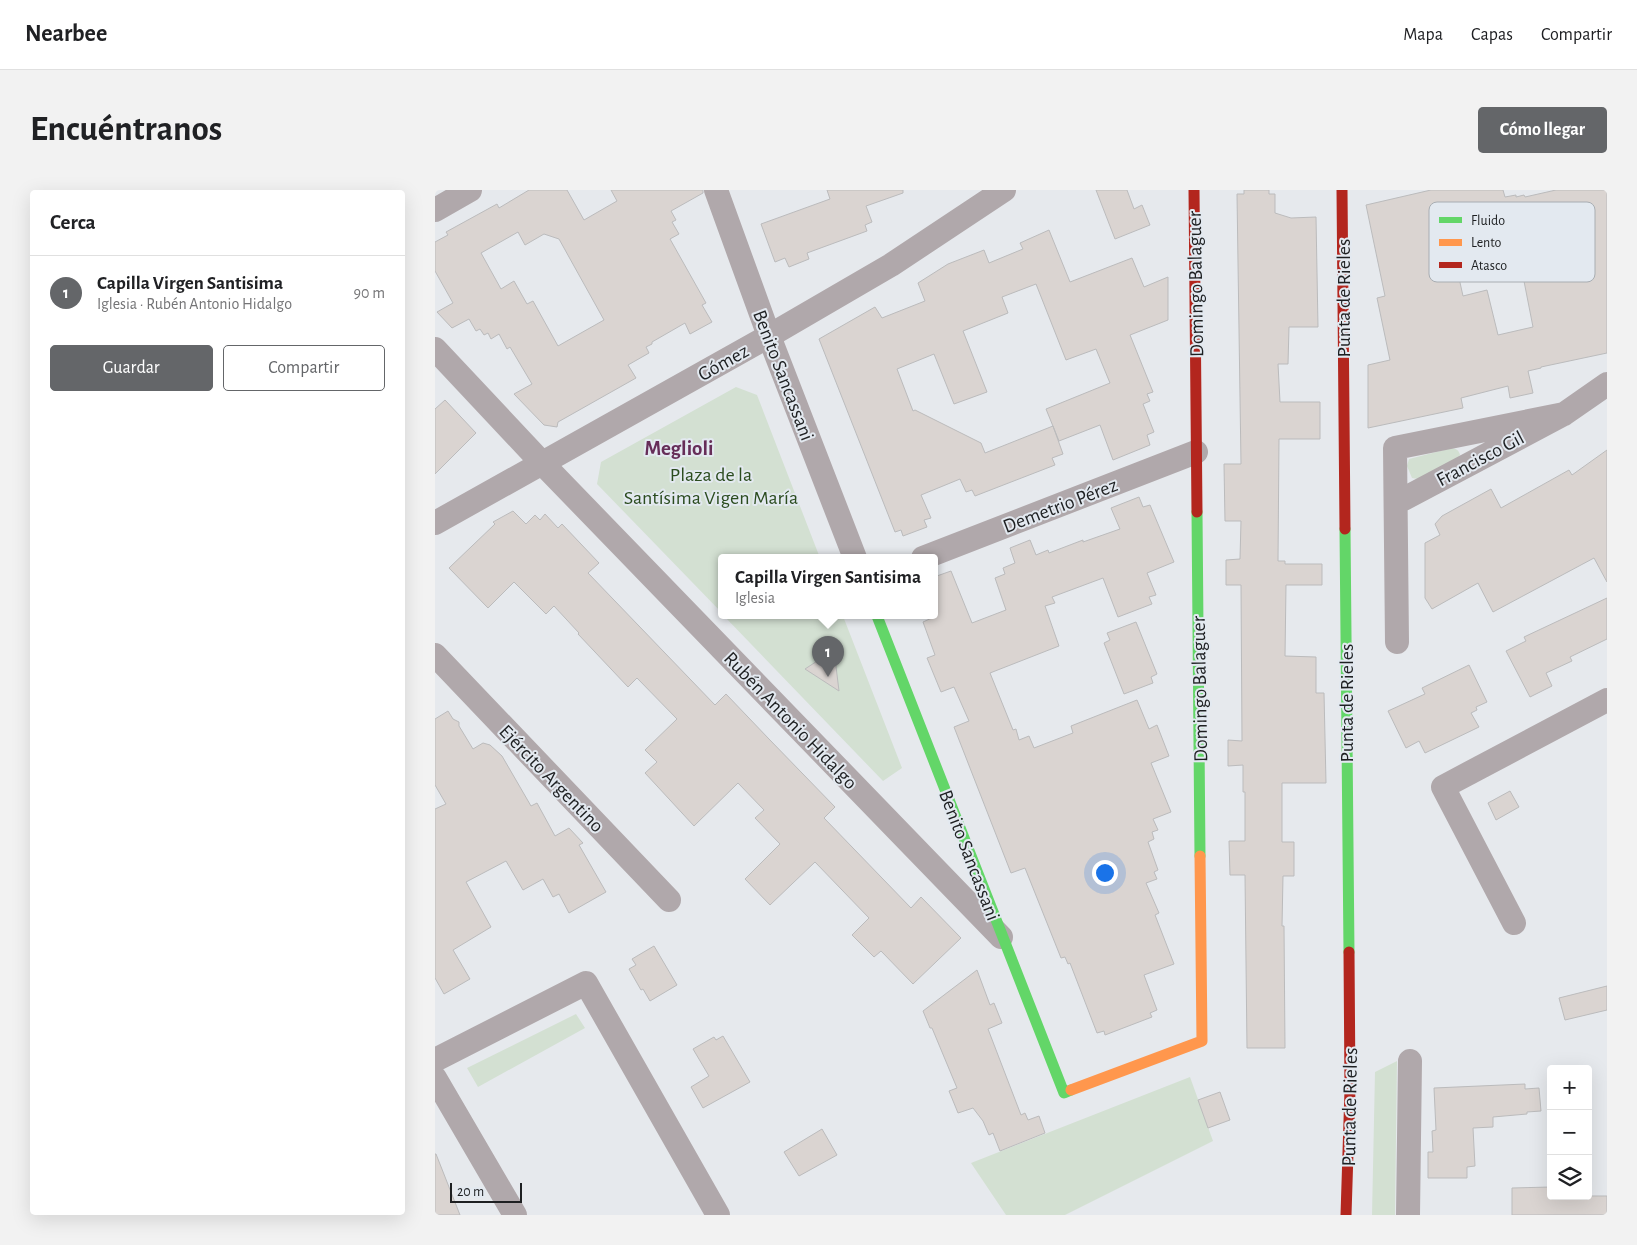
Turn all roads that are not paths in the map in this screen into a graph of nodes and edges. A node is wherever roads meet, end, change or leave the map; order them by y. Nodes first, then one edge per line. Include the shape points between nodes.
1 (471, 190) edge
2 (716, 190) edge
3 (1004, 190) edge
4 (1194, 190) edge
5 (1342, 190) edge
6 (435, 210) edge
7 (769, 336) junction
8 (435, 349) edge
9 (1607, 384) edge
10 (1564, 414) junction
11 (1196, 452) junction
12 (542, 463) junction
13 (1396, 503) junction
14 (435, 523) edge
15 (853, 554) edge
16 (933, 554) edge
17 (878, 619) edge
18 (1397, 642) dead end
19 (435, 655) edge
20 (1607, 700) edge
21 (669, 900) dead end
22 (1514, 923) dead end
23 (1003, 939) junction
24 (435, 1060) edge
25 (1410, 1061) dead end
26 (435, 1078) edge
27 (1064, 1093) joint
28 (515, 1215) edge
29 (718, 1215) edge
30 (1346, 1215) edge
31 (1408, 1215) edge

1 - 6 street
2 - 7 street, Benito Sancassani
3 - 7 street, Gómez via 891,265
4 - 11 street, Domingo Balaguer
5 - 30 street, Punta de Rieles via 1350,1001
7 - 12 street, Gómez
7 - 15 street, Benito Sancassani
8 - 12 street, Rubén Antonio Hidalgo
9 - 10 street, Francisco Gil
10 - 13 street, Francisco Gil
10 - 13 street, Francisco Gil via 1395,448
11 - 16 street, Demetrio Pérez
11 - 27 street, Domingo Balaguer via 1202,1041
12 - 14 street, Gómez
12 - 23 street, Rubén Antonio Hidalgo
13 - 18 street
17 - 23 street, Benito Sancassani
19 - 21 street, Ejército Argentino
20 - 22 street via 1443,787
23 - 27 street, Benito Sancassani
24 - 29 street via 586,983
25 - 31 street
26 - 28 street

